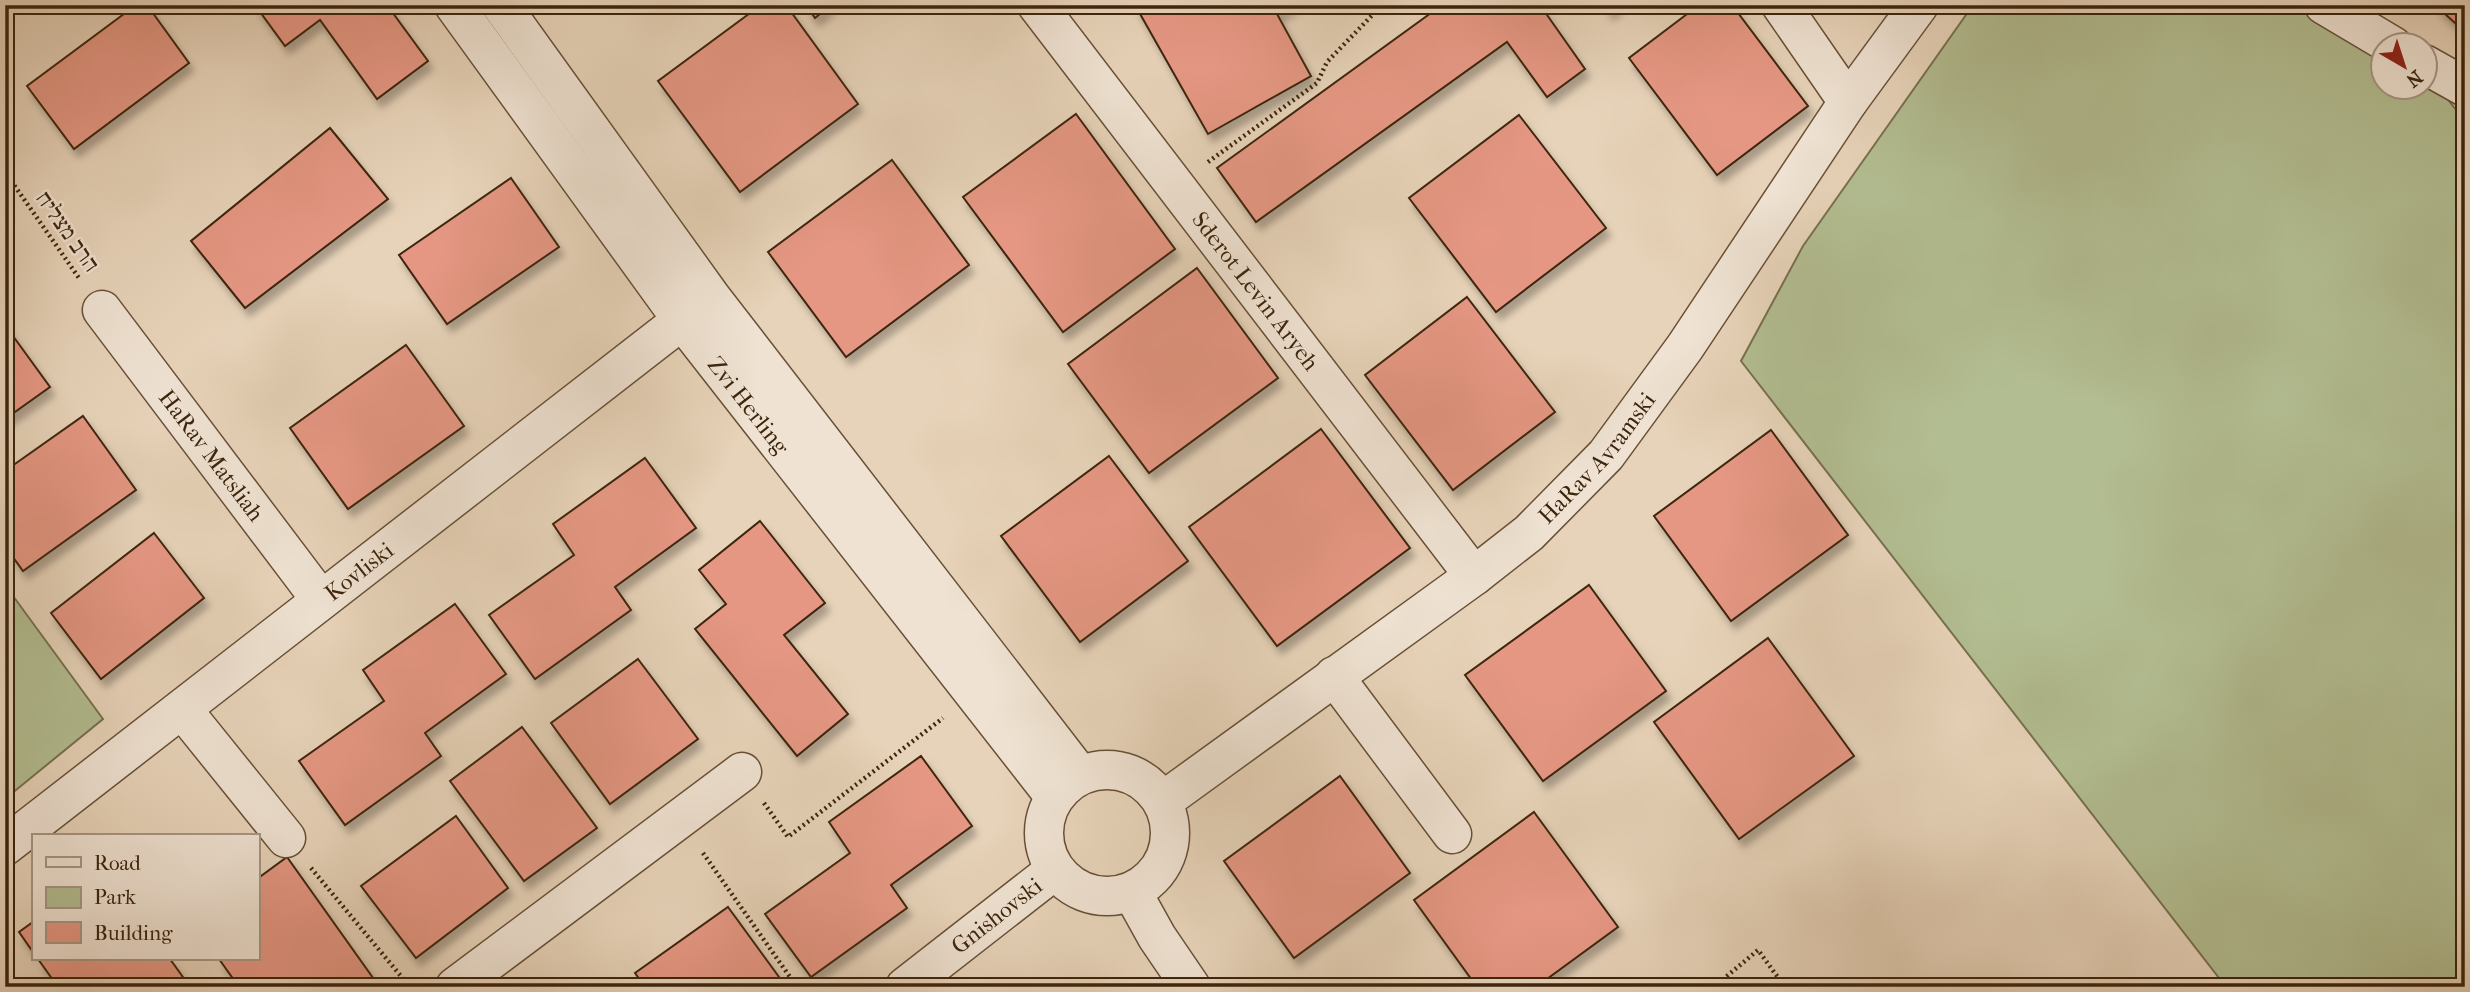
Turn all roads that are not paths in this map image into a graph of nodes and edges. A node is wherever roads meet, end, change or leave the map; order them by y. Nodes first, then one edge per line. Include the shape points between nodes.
1 (454, 5) edge
2 (501, 5) edge
3 (1037, 5) edge
4 (1781, 5) edge
5 (1919, 5) edge
6 (2324, 5) edge
7 (2369, 32) edge
8 (2438, 72) edge
9 (2465, 87) edge
10 (1848, 102) junction
11 (711, 297) junction
12 (102, 310) road end
13 (682, 320) junction
14 (1474, 576) junction
15 (321, 600) junction
16 (1334, 676) junction
17 (182, 709) junction
18 (742, 772) road end
19 (1068, 786) junction
20 (1163, 802) junction
21 (1452, 834) dead end
22 (286, 838) road end
23 (5, 846) edge
24 (1055, 870) junction
25 (1132, 892) junction
26 (455, 987) edge
27 (905, 987) edge
28 (1191, 987) edge

1 - 13 street, Zvi Herling
2 - 11 street, Zvi Herling
3 - 14 street, Sderot Levin Aryeh
4 - 10 street
5 - 10 street, HaRav Avramski
6 - 7 street
8 - 9 street
10 - 14 street, HaRav Avramski via 1685,347 1606,455 1529,533
11 - 13 street, Kovliski
11 - 19 street, Zvi Herling
12 - 15 street, HaRav Matsliah
13 - 15 street, Kovliski
13 - 19 street, Zvi Herling via 975,694
14 - 16 street, HaRav Avramski
15 - 17 street, Kovliski
16 - 20 street, HaRav Avramski
16 - 21 street
17 - 22 street
17 - 23 street, Kovliski
18 - 26 street
19 - 20 street via 1098,770 1118,770 1151,786
19 - 24 street via 1046,815 1047,853
20 - 25 street via 1170,822 1170,843 1157,872
24 - 25 street via 1071,886 1090,894 1111,897
24 - 27 street, Gnishovski
25 - 28 street

